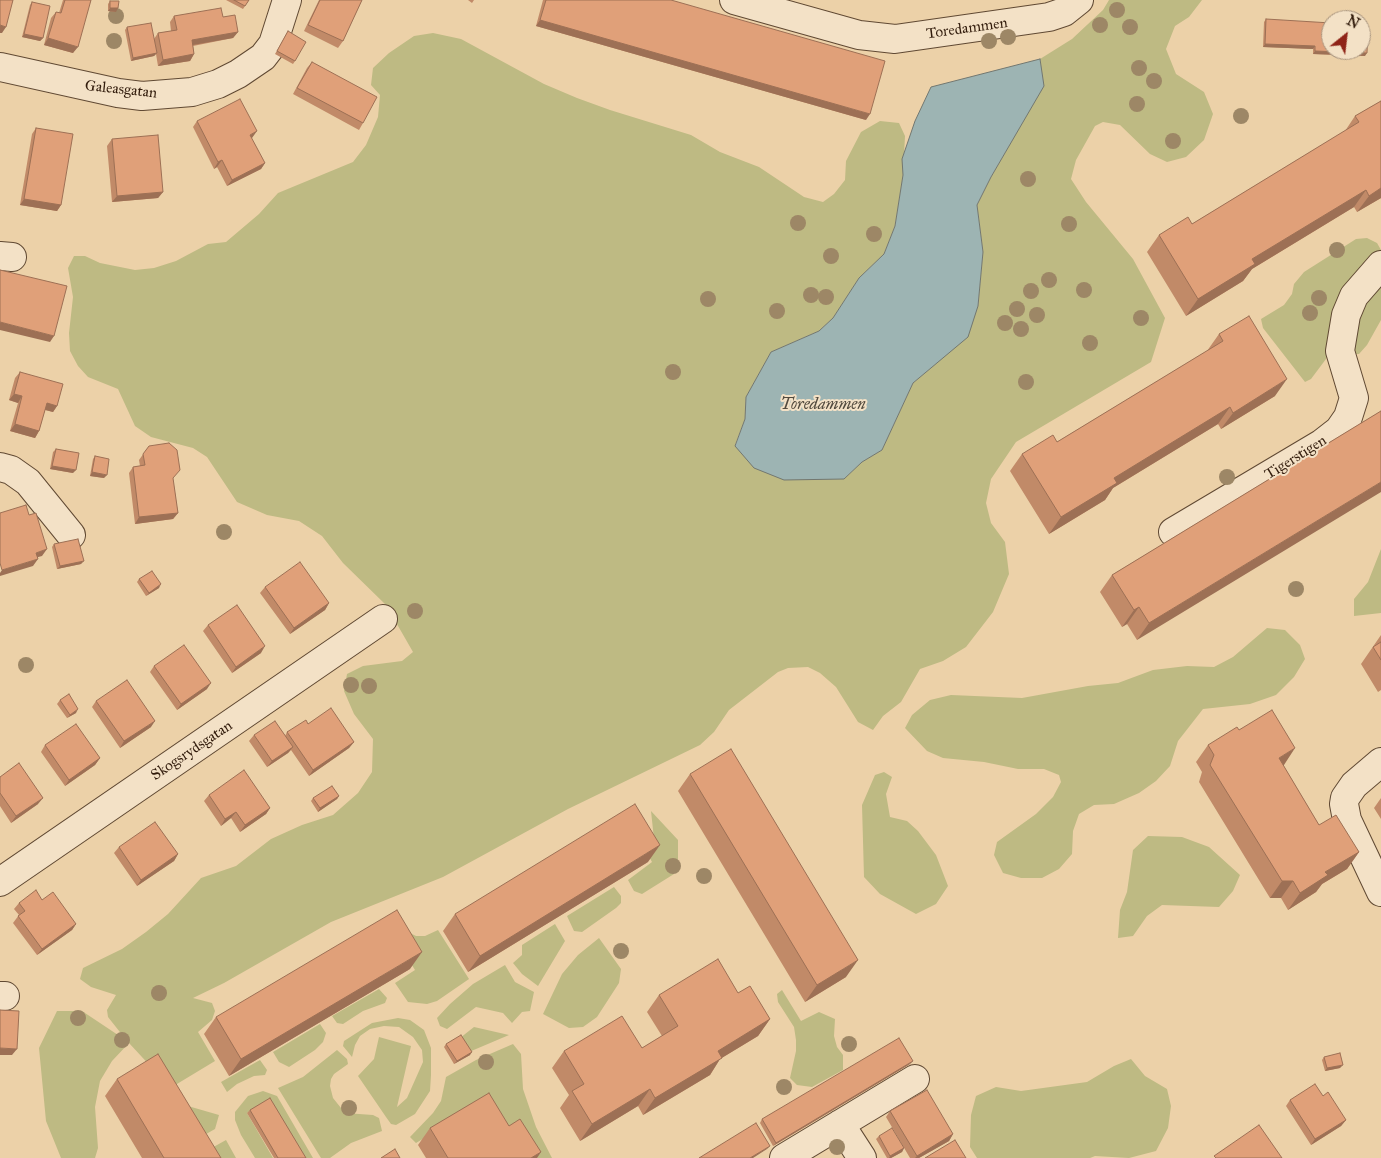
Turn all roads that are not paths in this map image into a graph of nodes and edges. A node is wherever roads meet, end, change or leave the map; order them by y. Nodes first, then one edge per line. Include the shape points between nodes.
1 (287, 0) edge
2 (734, 0) edge
3 (1079, 0) edge
4 (0, 67) edge
5 (1381, 265) edge
6 (0, 467) edge
7 (1173, 532) dead end
8 (71, 535) dead end
9 (382, 619) dead end
10 (1381, 762) edge
11 (0, 882) edge
12 (1381, 892) edge
13 (915, 1079) dead end
14 (840, 1124) junction
15 (784, 1158) edge
16 (862, 1158) edge

1 - 4 street, Galeasgatan via 273,44 263,57 218,84 192,92 142,96 118,94
2 - 3 street, Toredammen via 859,35 895,39 1049,17 1064,12
5 - 7 street, Tigerstigen via 1354,296 1346,315 1340,351 1354,398 1348,417 1339,430 1321,444
6 - 8 street via 11,470 28,482
9 - 11 street, Skogsrydsgatan
10 - 12 street via 1354,785 1344,804 1347,820
13 - 14 street
14 - 15 street
14 - 16 street

